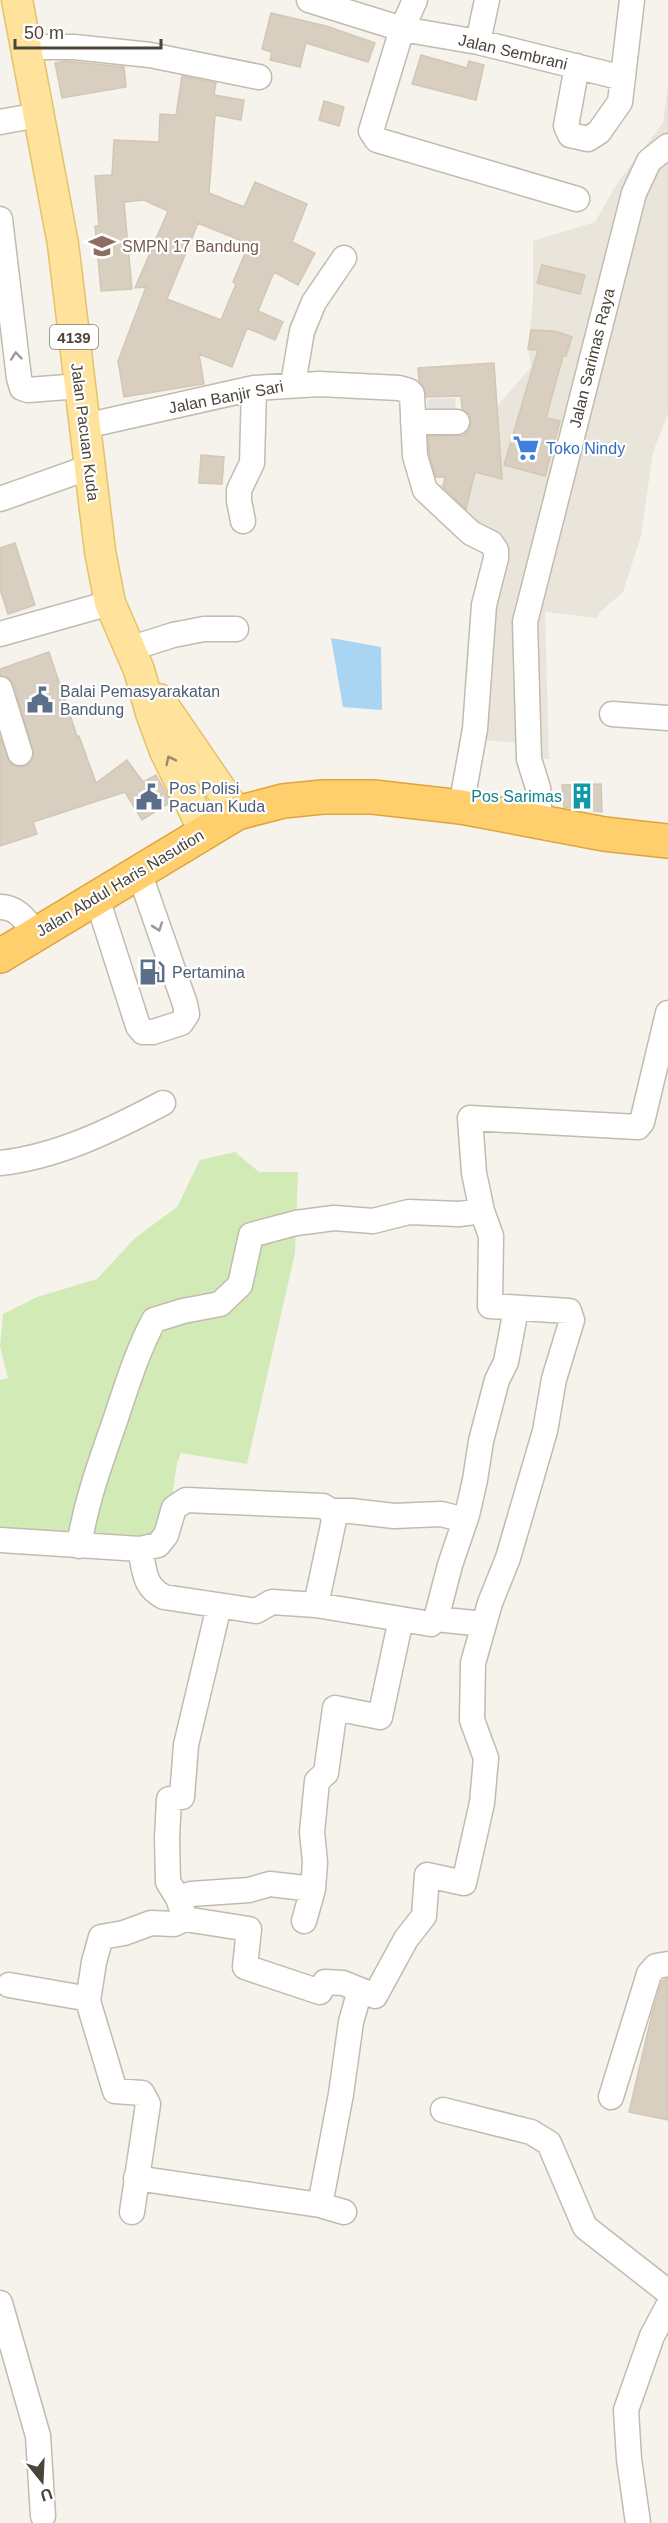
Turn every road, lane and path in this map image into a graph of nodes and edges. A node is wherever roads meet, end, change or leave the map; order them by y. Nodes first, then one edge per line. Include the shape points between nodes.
1 (17, 0) edge
2 (309, 0) edge
3 (415, 0) edge
4 (487, 0) edge
5 (632, 0) edge
6 (402, 29) junction
7 (478, 42) junction
8 (28, 47) junction
9 (577, 66) junction
10 (259, 77) dead end
11 (623, 78) junction
12 (39, 114) junction
13 (0, 122) edge
14 (668, 146) edge
15 (577, 199) dead end
16 (0, 219) edge
17 (344, 258) dead end
18 (293, 384) junction
19 (80, 386) junction
20 (254, 388) junction
21 (413, 422) junction
22 (458, 422) dead end
23 (85, 426) junction
24 (90, 467) junction
25 (0, 499) edge
26 (243, 521) dead end
27 (538, 571) junction
28 (110, 603) junction
29 (236, 628) dead end
30 (0, 634) edge
31 (134, 659) junction
32 (0, 689) edge
33 (612, 714) dead end
34 (668, 718) edge
35 (20, 753) dead end
36 (538, 788) junction
37 (461, 807) junction
38 (237, 813) junction
39 (540, 823) junction
40 (204, 831) junction
41 (668, 841) edge
42 (139, 872) junction
43 (97, 898) junction
44 (0, 907) edge
45 (36, 934) junction
46 (0, 956) edge
47 (668, 1013) edge
48 (163, 1103) dead end
49 (0, 1163) edge
50 (482, 1211) junction
51 (516, 1309) junction
52 (331, 1511) junction
53 (465, 1520) junction
54 (0, 1540) edge
55 (78, 1546) junction
56 (140, 1549) junction
57 (316, 1605) junction
58 (219, 1606) junction
59 (401, 1619) junction
60 (436, 1619) junction
61 (483, 1624) junction
62 (313, 1889) junction
63 (182, 1909) junction
64 (304, 1921) dead end
65 (668, 1964) edge
66 (9, 1985) dead end
67 (360, 1990) junction
68 (88, 2001) junction
69 (611, 2097) dead end
70 (443, 2110) dead end
71 (136, 2178) junction
72 (320, 2205) junction
73 (132, 2212) dead end
74 (344, 2212) dead end
75 (668, 2292) edge
76 (0, 2303) edge
77 (668, 2306) edge
78 (43, 2516) dead end
79 (638, 2523) edge

1 - 8 main road, Jalan Pacuan Kuda / 4139
2 - 6 street, Jalan Sembrani
3 - 6 street
4 - 7 street
5 - 11 street
6 - 7 street, Jalan Sembrani
6 - 15 street via 372,131 377,140
7 - 9 street, Jalan Sembrani
8 - 10 street via 150,54
8 - 12 main road, Jalan Pacuan Kuda / 4139
9 - 11 street, Jalan Sembrani
9 - 11 street via 566,126 570,135 588,139 599,132 620,102
12 - 13 street
12 - 19 main road, Jalan Pacuan Kuda / 4139 via 63,244
14 - 27 street, Jalan Sarimas Raya via 649,161 634,193
19 -> 16 street via 22,388
17 - 18 street via 314,302 302,332
18 - 20 street, Jalan Banjir Sari
18 - 21 street, Jalan Banjir Sari via 405,389 412,394
19 - 23 main road, Jalan Pacuan Kuda / 4139
20 - 23 street, Jalan Banjir Sari
20 - 26 street via 252,463 239,490
21 - 22 street
21 - 37 street via 415,456 425,490 445,511 496,550 484,605 475,729
23 - 24 main road, Jalan Pacuan Kuda / 4139
24 - 25 street
24 - 28 main road, Jalan Pacuan Kuda / 4139
27 - 36 street via 543,759
27 - 36 street, Jalan Sarimas Raya via 525,622 529,759
28 - 30 street
28 - 31 main road, Jalan Pacuan Kuda / 4139
29 - 31 street via 183,633
31 - 38 main road, Jalan Pacuan Kuda / 4139
40 -> 31 main road, Jalan Pacuan Kuda / 4139 via 165,751
32 - 35 street
33 - 34 street
36 - 39 street
37 - 38 highway, Jalan Abdul Haris Nasution via 373,797 323,797 283,801
37 - 39 highway, Jalan Abdul Haris Nasution
38 - 40 highway, Jalan Abdul Haris Nasution
39 - 41 highway, Jalan Abdul Haris Nasution
40 - 42 highway, Jalan Abdul Haris Nasution
42 - 43 highway, Jalan Abdul Haris Nasution
42 -> 43 street via 185,1004 187,1014 182,1023 153,1032 143,1032 138,1026
43 - 45 highway, Jalan Abdul Haris Nasution
44 - 45 street via 9,907 21,915
45 - 46 highway, Jalan Abdul Haris Nasution
47 - 50 street via 638,1127 470,1118 474,1173
48 - 49 street via 81,1142 20,1161
50 - 51 street via 491,1236 490,1306
50 - 55 street via 409,1212 373,1221 334,1218 251,1235 240,1285 220,1304 154,1320 138,1351 96,1470
51 - 53 street via 506,1362 497,1380 481,1441
51 - 61 street via 569,1311 572,1320 508,1558
52 - 53 street via 394,1516 441,1514
52 - 56 street via 323,1506 186,1500 174,1508 166,1535 158,1545
52 - 57 street via 334,1520
53 - 60 street
54 - 55 street
55 - 56 street
56 - 58 street via 152,1590 164,1597
57 - 58 street via 272,1602 256,1611
57 - 59 street
58 - 63 street via 186,1745 182,1797 170,1799 166,1864 168,1882
59 - 60 street via 431,1624
59 - 62 street via 380,1717 335,1708 326,1773 318,1781 312,1832
60 - 61 street
61 - 67 street via 473,1663 472,1720 486,1758 482,1803 464,1883 427,1875 424,1916 406,1939 375,1996
62 - 63 street via 270,1884 249,1890 191,1894
62 - 64 street
63 - 67 street via 249,1929 245,1967 320,1992 325,1982 343,1983
63 - 68 street via 174,1924 151,1923 101,1937
65 - 69 street via 657,1966 649,1974
66 - 68 street
67 - 72 street
68 - 71 street via 115,2091 142,2093 148,2104
70 - 75 street via 531,2132 549,2143 585,2227
71 - 72 street
71 - 73 street
72 - 74 street
76 - 78 street via 38,2436
77 - 79 street via 652,2336 626,2410

